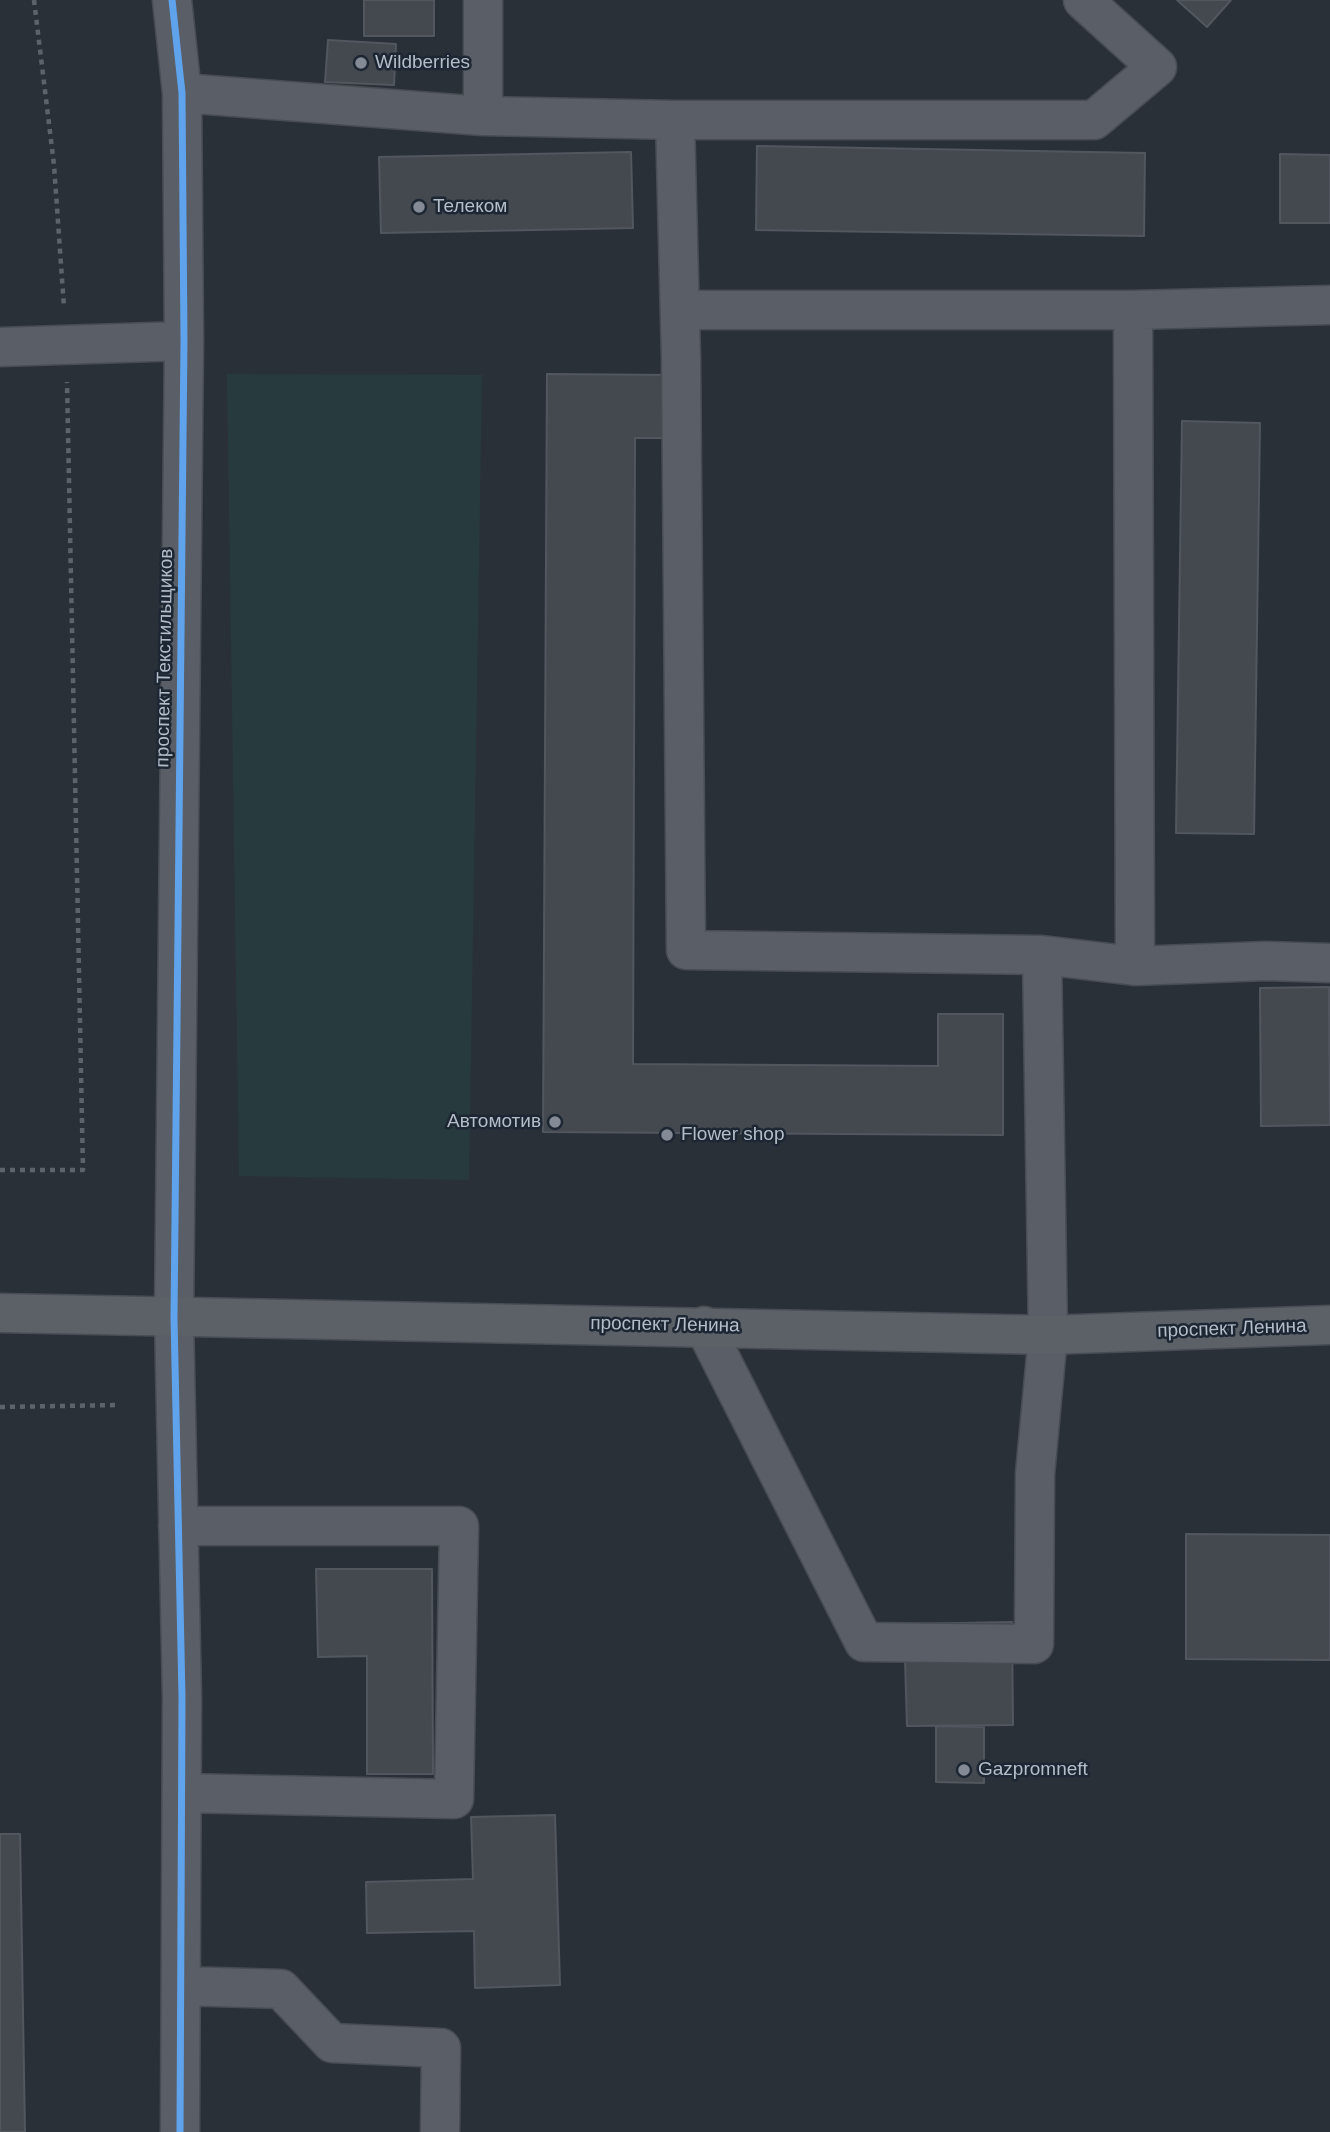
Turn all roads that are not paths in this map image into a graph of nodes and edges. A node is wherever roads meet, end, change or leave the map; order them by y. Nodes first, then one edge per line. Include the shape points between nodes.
1 (172, 0) edge
2 (483, 0) edge
3 (1083, 0) edge
4 (182, 93) junction
5 (483, 116) junction
6 (676, 120) junction
7 (1330, 306) edge
8 (680, 310) junction
9 (1133, 310) junction
10 (184, 341) junction
11 (0, 347) edge
12 (1042, 955) junction
13 (1330, 963) edge
14 (1135, 965) junction
15 (0, 1313) edge
16 (174, 1317) junction
17 (1330, 1325) edge
18 (704, 1326) junction
19 (1048, 1335) junction
20 (178, 1526) junction
21 (182, 1793) junction
22 (182, 1986) junction
23 (180, 2132) edge
24 (440, 2132) edge

1 - 4 street, проспект Текстильщиков
2 - 5 street
3 - 6 street via 1157,67 1094,120
4 - 5 street
4 - 10 street, проспект Текстильщиков
5 - 6 street
6 - 8 street
7 - 9 street
8 - 9 street
8 - 12 street via 686,950
9 - 14 street
10 - 11 street
10 - 16 street, проспект Текстильщиков
12 - 14 street
12 - 19 street
13 - 14 street
15 - 16 main road, проспект Ленина
16 - 18 main road, проспект Ленина
16 - 20 street, проспект Текстильщиков
17 - 19 main road, проспект Ленина
18 - 19 main road, проспект Ленина
18 - 19 street via 864,1642 1034,1644 1035,1474
20 - 21 street, проспект Текстильщиков
20 - 21 street via 459,1526 454,1799
21 - 22 street, проспект Текстильщиков
22 - 23 street, проспект Текстильщиков
22 - 24 street via 281,1989 332,2043 441,2048

